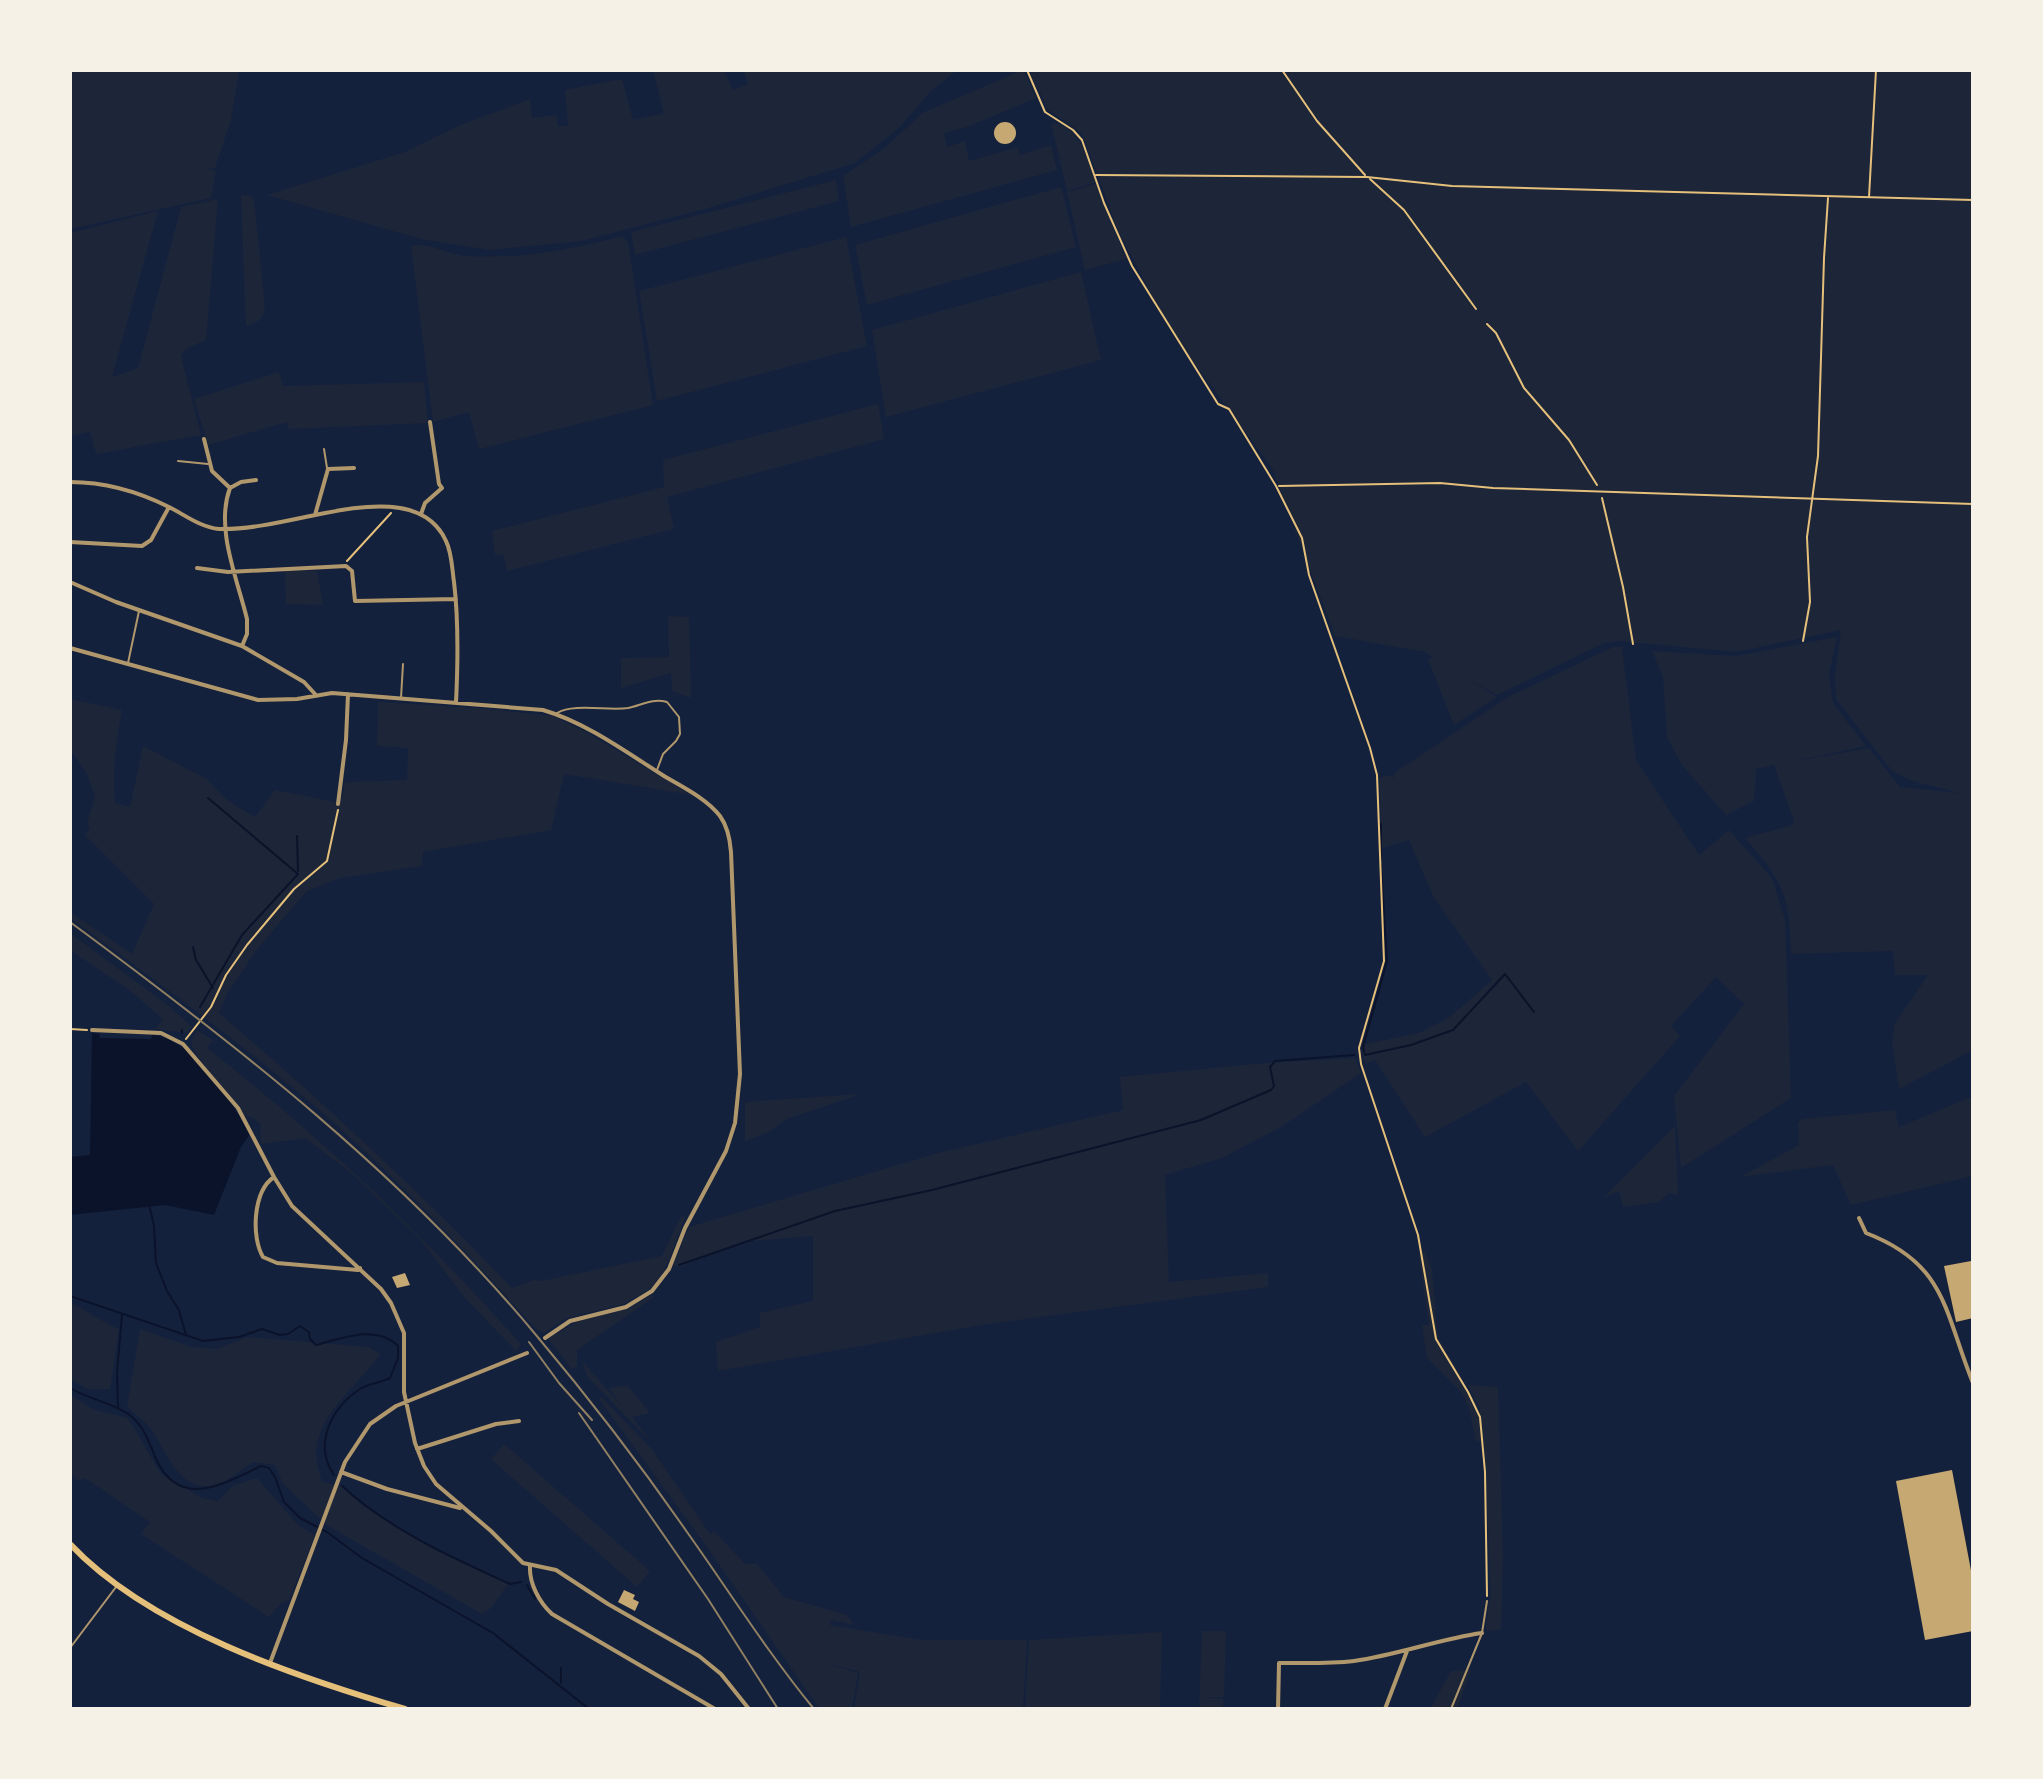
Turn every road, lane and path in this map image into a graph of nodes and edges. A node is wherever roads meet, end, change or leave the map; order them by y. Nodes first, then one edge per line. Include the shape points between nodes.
1 (1027, 70) edge
2 (1282, 70) edge
3 (1876, 70) edge
4 (1095, 175) junction
5 (1365, 175) dead end
6 (1369, 178) dead end
7 (1829, 196) junction
8 (1869, 197) junction
9 (1973, 200) edge
10 (1476, 309) dead end
11 (1487, 324) dead end
12 (430, 422) dead end
13 (204, 439) dead end
14 (324, 449) dead end
15 (178, 461) dead end
16 (208, 464) junction
17 (354, 468) dead end
18 (328, 469) junction
19 (256, 480) dead end
20 (70, 482) edge
21 (1597, 485) dead end
22 (1276, 486) junction
23 (230, 488) junction
24 (1812, 497) junction
25 (1602, 498) dead end
26 (1973, 504) edge
27 (169, 507) junction
28 (397, 507) junction
29 (421, 514) junction
30 (315, 515) junction
31 (224, 529) junction
32 (70, 542) edge
33 (346, 566) junction
34 (197, 568) dead end
35 (236, 571) junction
36 (70, 582) edge
37 (456, 599) junction
38 (139, 610) junction
39 (1803, 641) dead end
40 (1633, 644) dead end
41 (242, 646) junction
42 (70, 648) edge
43 (403, 664) dead end
44 (127, 665) junction
45 (315, 694) junction
46 (348, 694) junction
47 (401, 698) junction
48 (456, 703) junction
49 (556, 714) junction
50 (657, 771) junction
51 (338, 804) joint
52 (70, 1029) edge
53 (92, 1030) joint
54 (183, 1044) junction
55 (274, 1177) junction
56 (1859, 1218) dead end
57 (360, 1268) junction
58 (545, 1338) dead end
59 (527, 1353) dead end
60 (1973, 1383) edge
61 (406, 1401) junction
62 (519, 1421) dead end
63 (417, 1449) junction
64 (341, 1472) junction
65 (461, 1507) junction
66 (70, 1544) edge
67 (530, 1566) junction
68 (117, 1586) junction
69 (1487, 1601) joint
70 (1482, 1633) junction
71 (70, 1648) edge
72 (1407, 1651) junction
73 (269, 1664) junction
74 (405, 1709) edge
75 (715, 1709) edge
76 (749, 1709) edge
77 (1278, 1709) edge
78 (1385, 1709) edge
79 (1451, 1709) edge

1 - 4 path via 1045,112 1082,140
2 - 5 path via 1317,121
3 - 8 path
4 - 7 path via 1367,177 1452,186
4 - 22 path via 1132,266
6 - 10 path via 1404,210
7 - 8 path
7 - 24 path
8 - 9 path
11 - 21 path via 1524,388 1569,440
12 - 29 street via 442,488
13 - 16 street
14 - 18 lane
15 - 16 lane
16 - 23 street
17 - 18 street
18 - 30 street
19 - 23 street
20 - 27 street via 111,486
22 - 24 path via 1440,483
22 - 69 path via 1302,538 1309,575 1377,775 1384,961 1359,1048 1361,1064 1418,1235 1436,1339 1480,1417
23 - 31 street
24 - 26 path
24 - 39 path via 1807,537 1810,602
25 - 40 path
27 - 31 street via 202,525
27 - 32 street via 142,546
28 - 29 street
28 - 30 street
28 - 33 path
29 - 37 street via 446,541
30 - 31 street
31 - 35 street
33 - 35 street
33 - 37 street via 352,571 355,601
34 - 35 street
35 - 41 street via 248,626
36 - 38 street
37 - 48 street
38 - 41 street
38 - 44 lane
41 - 45 street
42 - 44 street
43 - 47 lane
44 - 45 street via 258,700
45 - 46 street
46 - 47 street
46 - 51 street
47 - 48 street
48 - 49 street
49 - 50 street
49 - 50 lane via 667,702 679,717 680,734
50 - 58 street via 714,809 729,834 740,1074 735,1123 669,1269 652,1291 626,1307 570,1321
51 - 54 path via 327,861 294,889 247,945
52 - 53 path
53 - 54 street via 161,1033
54 - 55 street via 238,1108
55 - 57 street via 297,1213
55 - 57 street via 262,1188 257,1203 263,1257 277,1263
56 - 60 street via 1866,1233 1896,1245 1922,1266 1940,1293
57 - 61 street via 402,1324
59 - 61 street
61 - 63 street
61 - 64 street via 370,1424
62 - 63 street
63 - 65 street via 430,1476
64 - 65 street
64 - 73 street
65 - 67 street
66 - 68 main road
67 - 75 street via 529,1577 552,1614
67 - 76 street via 556,1570 688,1649 721,1674
68 - 71 lane
68 - 73 main road
69 - 70 lane
70 - 72 street
70 - 79 lane
72 - 77 street via 1352,1661 1279,1663
72 - 78 street
73 - 74 main road

